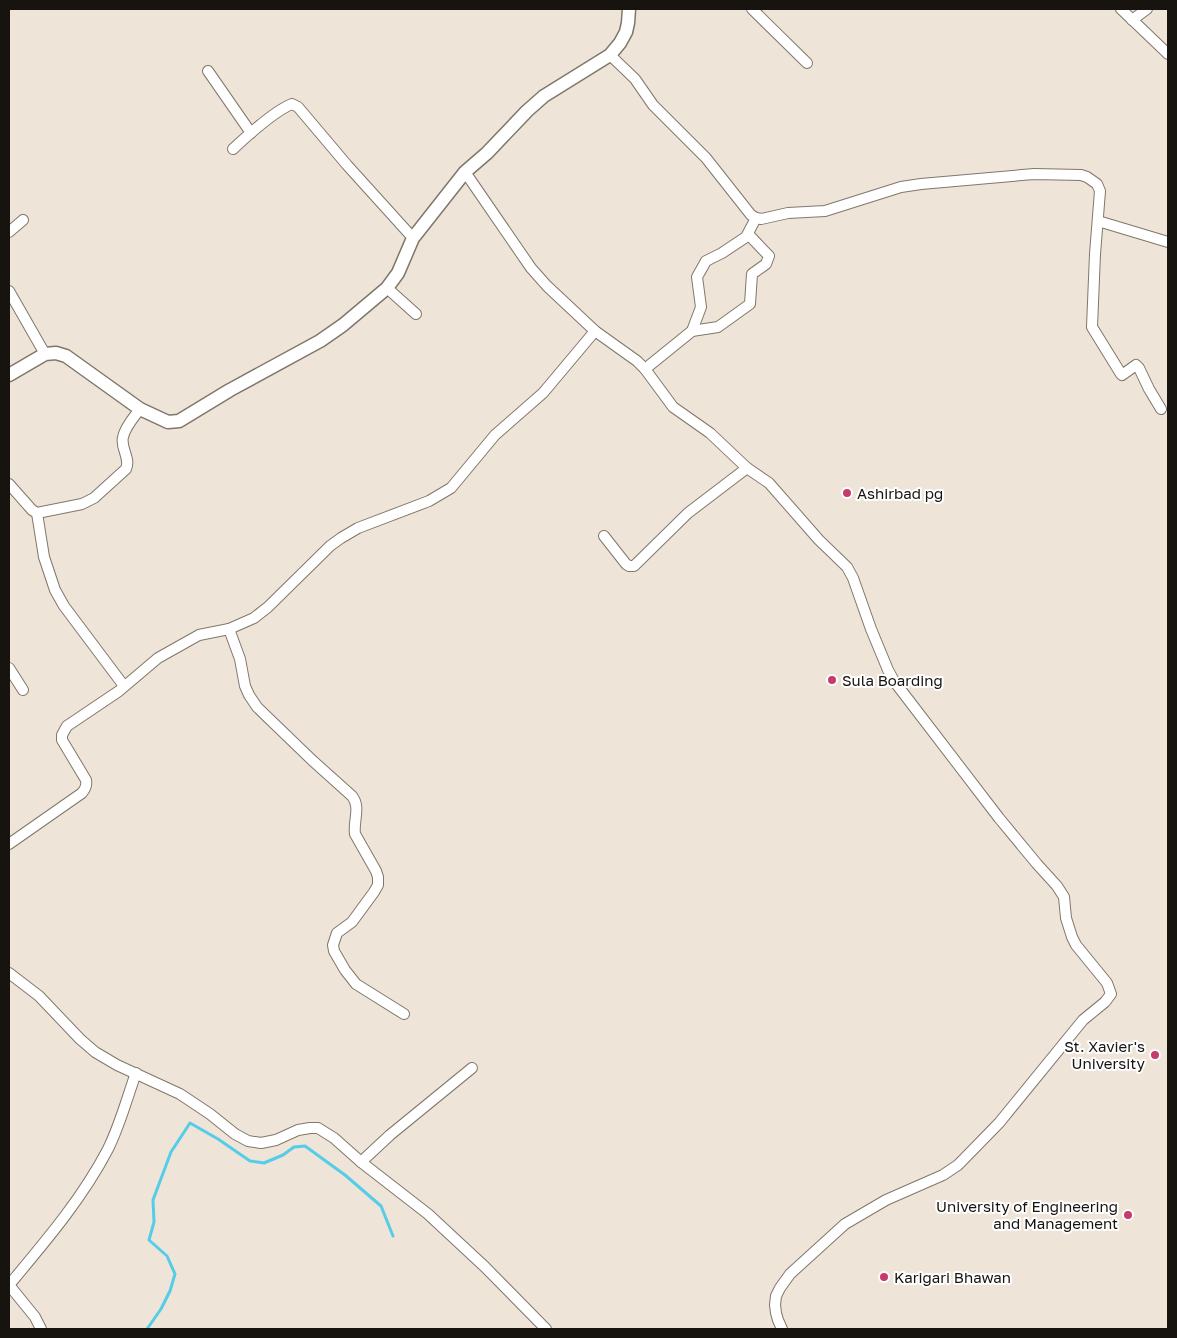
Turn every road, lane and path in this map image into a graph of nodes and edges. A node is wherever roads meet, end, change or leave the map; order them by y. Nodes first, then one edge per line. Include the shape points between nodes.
1 (629, 9) edge
2 (752, 9) edge
3 (1121, 9) edge
4 (1146, 9) edge
5 (1132, 20) junction
6 (1168, 54) edge
7 (610, 55) junction
8 (807, 63) dead end
9 (208, 71) dead end
10 (251, 133) junction
11 (233, 149) dead end
12 (465, 172) junction
13 (756, 218) junction
14 (23, 220) dead end
15 (1098, 222) junction
16 (9, 232) edge
17 (748, 234) junction
18 (413, 238) junction
19 (1168, 242) edge
20 (387, 288) junction
21 (9, 291) edge
22 (416, 314) dead end
23 (595, 331) junction
24 (692, 331) junction
25 (45, 354) junction
26 (645, 369) junction
27 (9, 375) edge
28 (140, 409) junction
29 (1161, 409) dead end
30 (747, 468) junction
31 (9, 484) edge
32 (37, 513) junction
33 (604, 536) dead end
34 (230, 629) junction
35 (9, 668) edge
36 (124, 686) junction
37 (23, 690) dead end
38 (9, 844) edge
39 (10, 976) edge
40 (404, 1014) dead end
41 (472, 1068) dead end
42 (136, 1073) junction
43 (361, 1162) junction
44 (9, 1285) edge
45 (41, 1329) edge
46 (546, 1329) edge
47 (782, 1329) edge

1 - 7 street via 626,32
2 - 8 street
3 - 5 street
4 - 5 street
5 - 6 street
7 - 12 street via 544,96
7 - 13 street via 635,79 653,106 706,158
9 - 10 street
10 - 11 street
10 - 18 street via 285,107 292,104 298,107
12 - 18 street
12 - 23 street via 531,268
13 - 15 street via 825,211 901,187 1034,174 1080,175 1092,179 1100,191
13 - 17 street
14 - 16 street
15 - 19 street
15 - 29 street via 1092,327 1120,374 1136,365 1139,368
17 - 24 street via 706,261 697,278 701,307
17 - 24 street via 769,256 766,264 752,274 750,304 718,327
18 - 20 street via 398,274
20 - 22 street
20 - 28 street via 320,341 179,421 168,422
21 - 25 street
23 - 26 street
23 - 34 street via 543,393 495,435 451,488 341,538 268,607 254,618
24 - 26 street
25 - 27 street
25 - 28 street via 66,356
26 - 30 street via 673,407 710,433
28 - 32 street via 122,438 128,464 123,472 88,502
30 - 33 street via 688,512 634,566 626,564
30 - 47 street via 773,487 847,567 894,681 999,818 1057,886 1064,897 1072,937 1107,983 1111,994 1083,1020 999,1123 958,1165 845,1224 790,1274 776,1296 776,1313
31 - 32 street
32 - 36 street via 44,557 55,590
34 - 36 street via 189,640 158,658
34 - 40 street via 249,695 257,708 356,800 355,834 376,871 378,884 356,918 337,933 334,951 356,984
35 - 37 street
36 - 38 street via 67,726 62,735 86,780 85,790
39 - 42 street via 35,993 95,1052
41 - 43 street
42 - 43 street via 180,1094 248,1141 261,1143 298,1130 318,1128
42 - 44 street via 113,1138 93,1176
43 - 46 street via 428,1214
44 - 45 street

